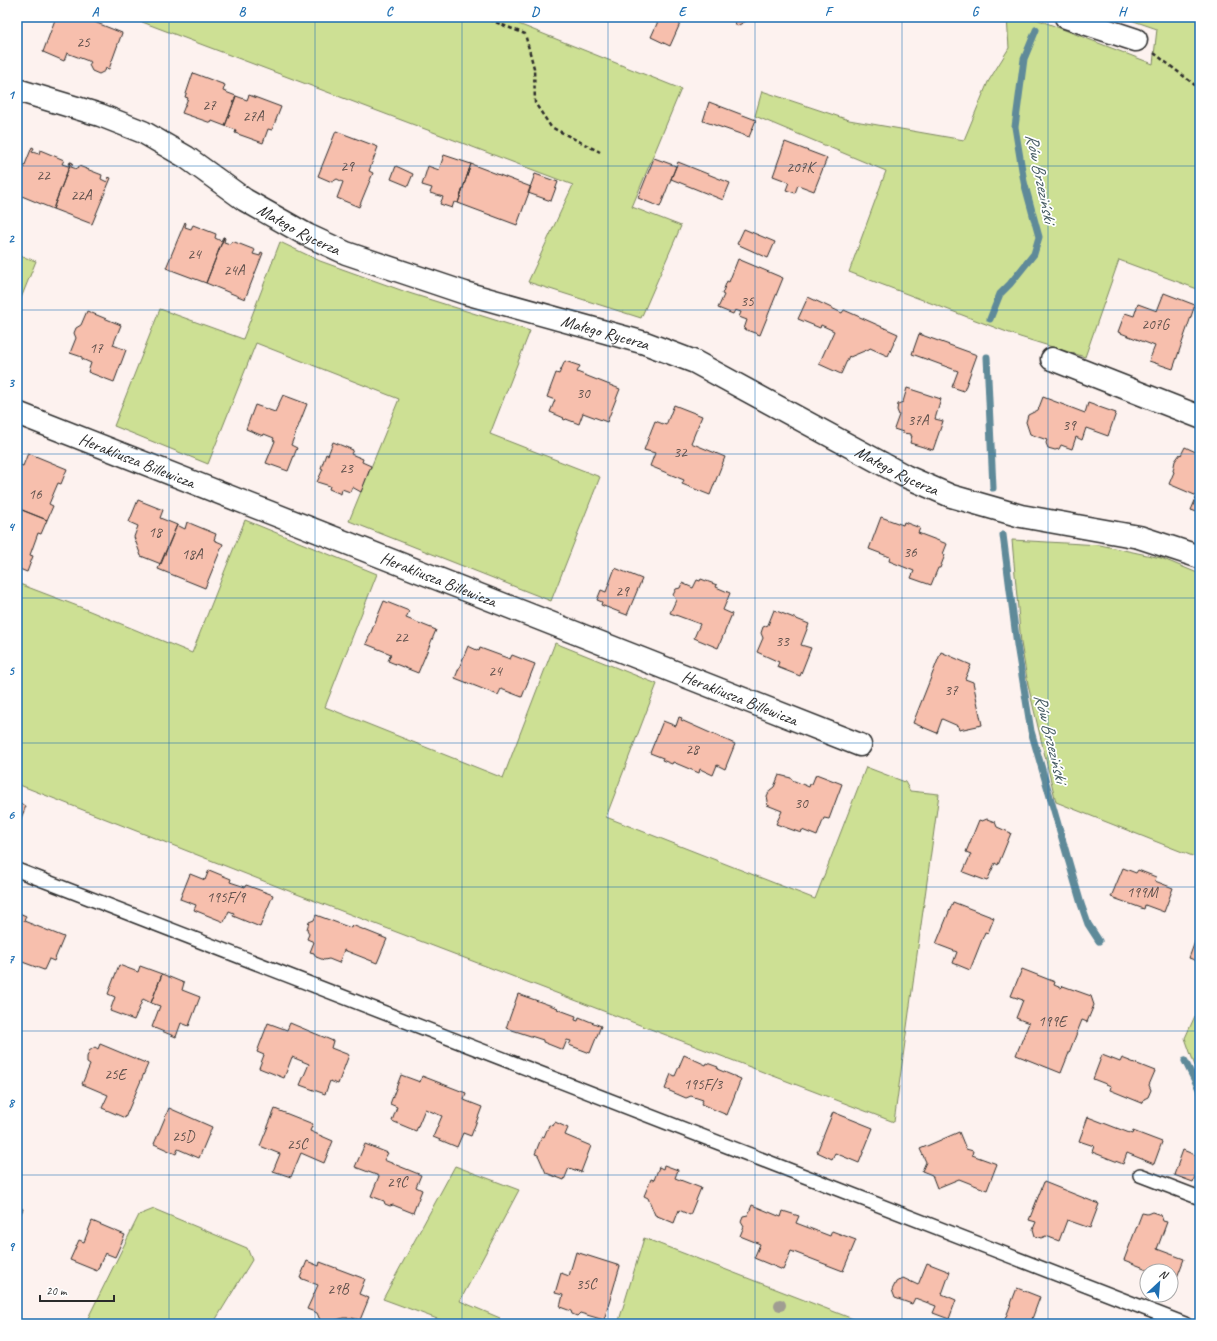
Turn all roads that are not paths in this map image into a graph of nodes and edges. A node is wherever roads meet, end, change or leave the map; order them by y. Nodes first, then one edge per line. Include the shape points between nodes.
1 (1066, 17) edge
2 (1136, 40) road end
3 (17, 90) edge
4 (1052, 359) dead end
5 (17, 412) edge
6 (1200, 417) edge
7 (1200, 557) edge
8 (860, 745) dead end
9 (17, 870) edge
10 (1140, 1175) dead end
11 (1200, 1198) edge
12 (1185, 1324) edge

1 - 2 street
3 - 7 street, Małego Rycerza via 100,115 143,132 186,157 245,200 307,235 346,253 465,293 645,343 695,362 905,476 951,496 1021,516 1140,537
4 - 6 street
5 - 8 street, Herakliusza Billewicza
9 - 12 lane
10 - 11 lane

